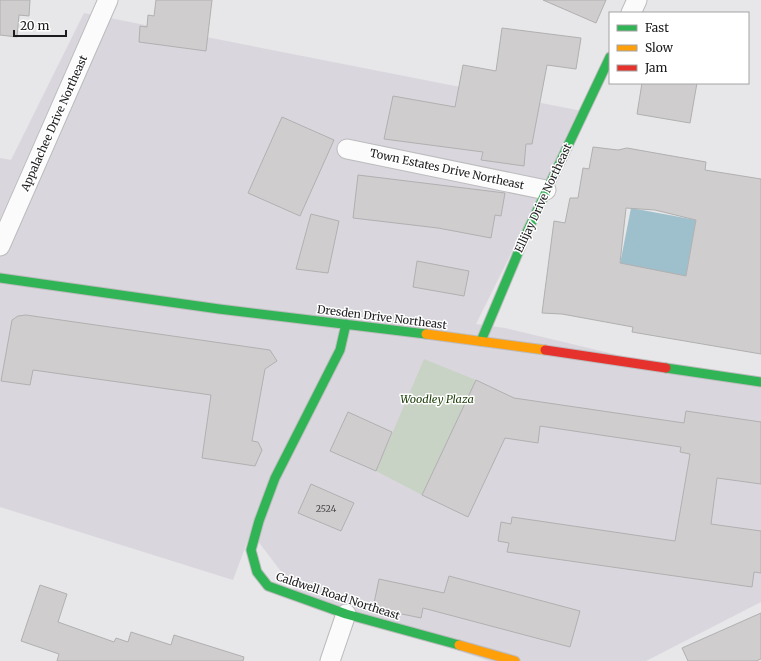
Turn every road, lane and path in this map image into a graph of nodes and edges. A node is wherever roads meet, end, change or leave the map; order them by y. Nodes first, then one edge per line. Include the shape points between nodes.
1 (108, 0) edge
2 (637, 0) edge
3 (631, 12) edge
4 (609, 59) edge
5 (347, 149) dead end
6 (546, 190) junction
7 (0, 246) edge
8 (0, 278) edge
9 (346, 324) junction
10 (481, 341) junction
11 (761, 382) edge
12 (346, 614) junction
13 (330, 661) edge
14 (515, 661) edge

1 - 7 street, Appalachee Drive Northeast
2 - 3 street
4 - 6 street, Ellijay Drive Northeast
5 - 6 street, Town Estates Drive Northeast
6 - 10 street, Ellijay Drive Northeast via 507,276 489,328
8 - 9 street, Dresden Drive Northeast
9 - 10 street, Dresden Drive Northeast
9 - 12 street, Caldwell Road Northeast via 340,350 275,478 251,550 257,572 268,586
10 - 11 street, Dresden Drive Northeast
12 - 13 street
12 - 14 street, Caldwell Road Northeast

